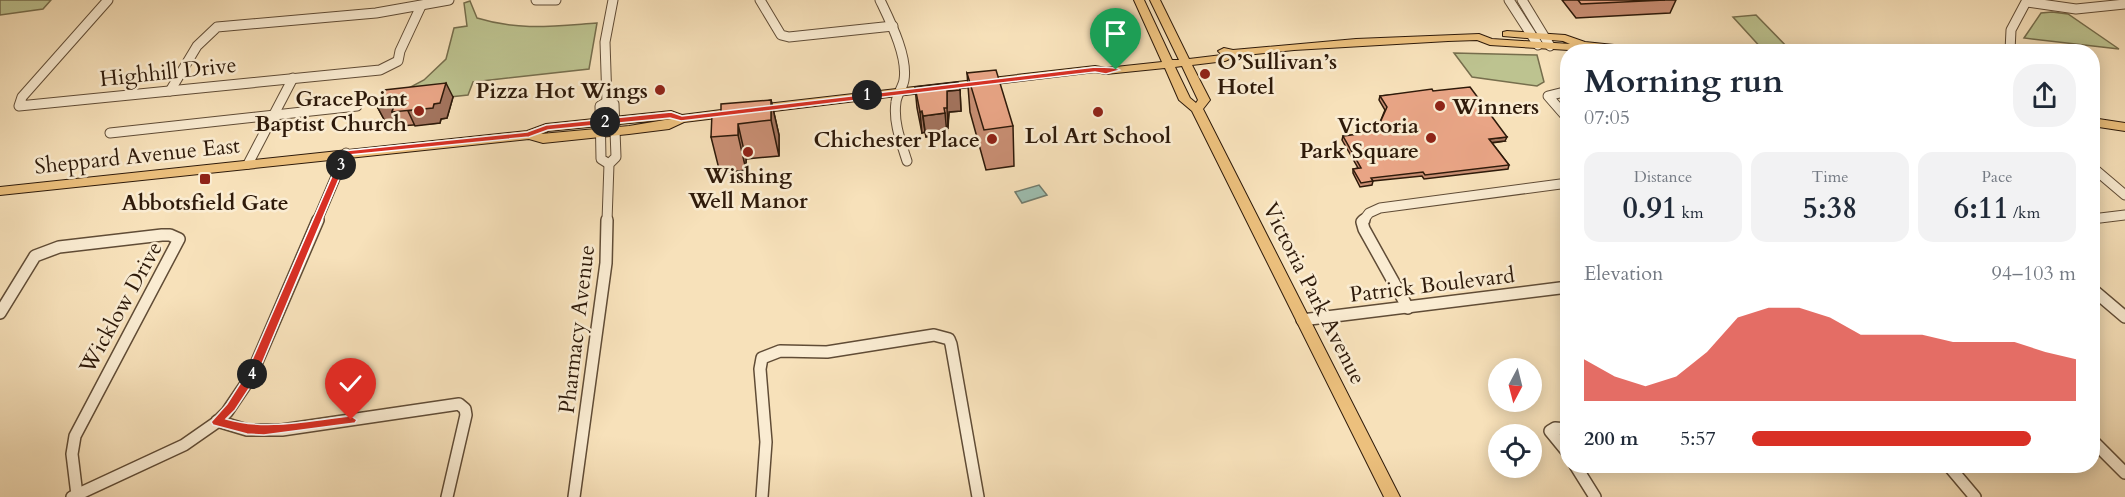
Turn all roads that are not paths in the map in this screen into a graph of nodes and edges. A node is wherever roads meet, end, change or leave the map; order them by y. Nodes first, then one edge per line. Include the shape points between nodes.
1 (108, 0) edge
2 (449, 0) edge
3 (536, 0) edge
4 (556, 0) edge
5 (613, 0) edge
6 (760, 0) edge
7 (880, 0) edge
8 (1139, 0) edge
9 (1155, 0) edge
10 (1509, 0) edge
11 (1522, 0) edge
12 (2027, 1) edge
13 (2125, 4) edge
14 (421, 6) junction
15 (893, 26) junction
16 (1531, 35) junction
17 (1479, 37) junction
18 (1544, 42) junction
19 (2007, 44) edge
20 (1560, 45) edge
21 (1184, 58) junction
22 (1167, 60) junction
23 (292, 78) junction
24 (170, 91) junction
25 (897, 91) junction
26 (1560, 92) edge
27 (607, 102) junction
28 (357, 106) dead end
29 (1197, 109) junction
30 (1560, 110) edge
31 (2100, 114) edge
32 (274, 115) junction
33 (2125, 118) edge
34 (2100, 123) edge
35 (615, 126) junction
36 (2125, 127) edge
37 (599, 128) junction
38 (110, 133) dead end
39 (346, 153) junction
40 (907, 161) dead end
41 (248, 164) junction
42 (609, 164) junction
43 (2100, 174) edge
44 (1560, 184) edge
45 (0, 191) edge
46 (2125, 195) edge
47 (2125, 215) edge
48 (2100, 218) edge
49 (1560, 288) edge
50 (2100, 295) edge
51 (1408, 308) junction
52 (0, 313) edge
53 (2125, 317) edge
54 (1302, 320) junction
55 (217, 422) junction
56 (1560, 428) edge
57 (1560, 443) edge
58 (2100, 448) edge
59 (1580, 473) edge
60 (1955, 473) edge
61 (2125, 473) edge
62 (74, 496) edge
63 (447, 497) edge
64 (574, 497) edge
65 (762, 497) edge
66 (978, 497) edge
67 (1392, 497) edge
68 (1595, 497) edge
69 (1975, 497) edge

1 - 24 street, Highhill Drive via 19,105
2 - 14 street
3 - 4 street
5 - 27 street, Pharmacy Avenue via 605,42
6 - 15 street via 781,35 789,37
7 - 15 street
8 - 22 main road, Victoria Park Avenue
9 - 21 main road, Victoria Park Avenue
10 - 16 street
11 - 18 street
12 - 13 street via 2076,9
12 - 19 street via 2009,30
14 - 23 street, Highhill Drive via 394,65 370,72
14 - 24 street via 376,14 217,27 201,40
15 - 25 street via 904,76
16 - 17 main road, Sheppard Avenue East via 1486,33
16 - 18 main road, Sheppard Avenue East
17 - 18 main road, Sheppard Avenue East via 1490,42
17 - 21 main road, Sheppard Avenue East via 1338,42 1233,53 1225,58
18 - 20 main road, Sheppard Avenue East
21 - 22 main road, Sheppard Avenue East
21 - 29 main road, Victoria Park Avenue via 1204,100
22 - 25 main road, Sheppard Avenue East via 1106,72 1095,69
22 - 29 main road, Victoria Park Avenue via 1185,100
23 - 24 street, Highhill Drive
23 - 32 street
25 - 35 main road, Sheppard Avenue East via 681,119 669,125
25 - 40 street via 894,105
26 - 30 street via 1548,96
27 - 35 street, Pharmacy Avenue via 614,104
27 - 37 street, Pharmacy Avenue via 600,106
28 - 32 street
29 - 54 main road, Victoria Park Avenue
31 - 33 main road
32 - 38 street
32 - 41 street
34 - 36 main road
35 - 37 main road, Sheppard Avenue East
35 - 42 street, Pharmacy Avenue via 616,158
37 - 39 main road, Sheppard Avenue East via 543,138 529,135
37 - 42 street, Pharmacy Avenue via 601,159
39 - 41 main road, Sheppard Avenue East
39 - 55 street via 250,378
41 - 45 main road, Sheppard Avenue East
42 - 64 street, Pharmacy Avenue via 606,263
43 - 46 street
44 - 51 street via 1380,208 1369,213 1362,222 1364,229
47 - 48 street
49 - 51 street, Patrick Boulevard
50 - 53 street
51 - 54 street, Patrick Boulevard
52 - 62 street, Wicklow Drive via 30,262 44,251 162,235 179,239 75,436
54 - 67 main road, Victoria Park Avenue
55 - 62 street via 171,451
55 - 63 street via 247,430 282,429 459,404 466,415
56 - 57 street via 1550,431
58 - 61 street
59 - 68 street
60 - 69 street
65 - 66 street via 766,442 762,357 786,349 813,353 934,335 949,339

